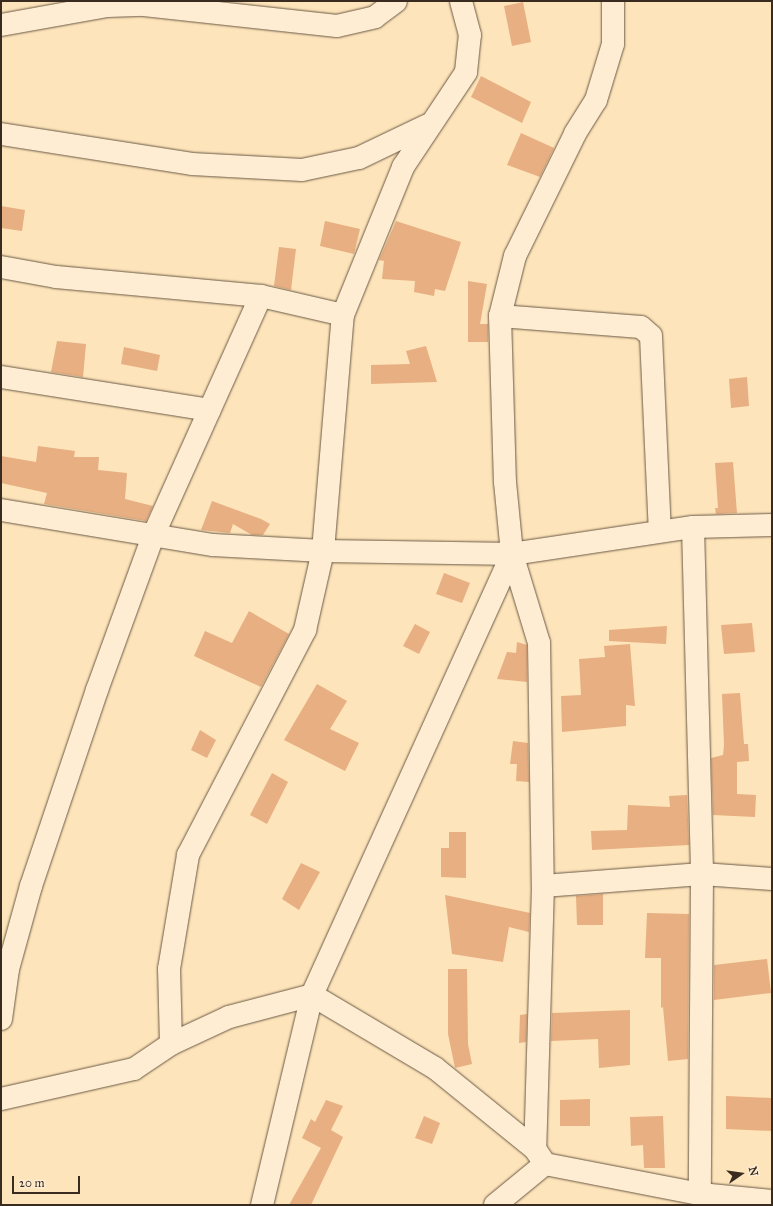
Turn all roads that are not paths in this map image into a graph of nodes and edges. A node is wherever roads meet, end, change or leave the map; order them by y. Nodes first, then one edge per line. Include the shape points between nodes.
1 (396, 1) edge
2 (461, 1) edge
3 (613, 1) edge
4 (1, 25) edge
5 (428, 126) junction
6 (1, 134) edge
7 (1, 267) edge
8 (261, 296) junction
9 (343, 315) junction
10 (500, 316) junction
11 (1, 377) edge
12 (209, 410) junction
13 (1, 510) edge
14 (772, 525) edge
15 (693, 527) junction
16 (660, 531) junction
17 (153, 536) junction
18 (323, 551) junction
19 (512, 554) junction
20 (702, 874) junction
21 (772, 879) edge
22 (543, 886) junction
23 (312, 995) junction
24 (1, 1018) edge
25 (172, 1044) junction
26 (1, 1099) edge
27 (540, 1156) junction
28 (700, 1194) junction
29 (772, 1201) edge
30 (262, 1205) edge
31 (495, 1205) edge

1 - 4 street via 375,17 337,26 144,5 107,6
2 - 5 street via 470,35 466,72
3 - 10 street via 613,44 596,100 575,134 515,256
5 - 6 street via 359,158 302,170 192,164
5 - 9 street via 403,167
7 - 8 street via 56,276
8 - 9 street
8 - 12 street
9 - 18 street
10 - 16 street via 641,327 651,336
10 - 19 street via 505,482
11 - 12 street
12 - 17 street
13 - 17 street
14 - 15 street
15 - 16 street
15 - 20 street
16 - 19 street
17 - 18 street via 214,546
17 - 24 street via 31,886 8,969
18 - 19 street
18 - 25 street via 305,630 188,855 169,969
19 - 22 street via 539,643
19 - 23 street
20 - 21 street
20 - 22 street
20 - 28 street
22 - 27 street
23 - 25 street via 229,1017
23 - 27 street via 435,1068
23 - 30 street
25 - 26 street via 134,1069
27 - 28 street
27 - 31 street
28 - 29 street

